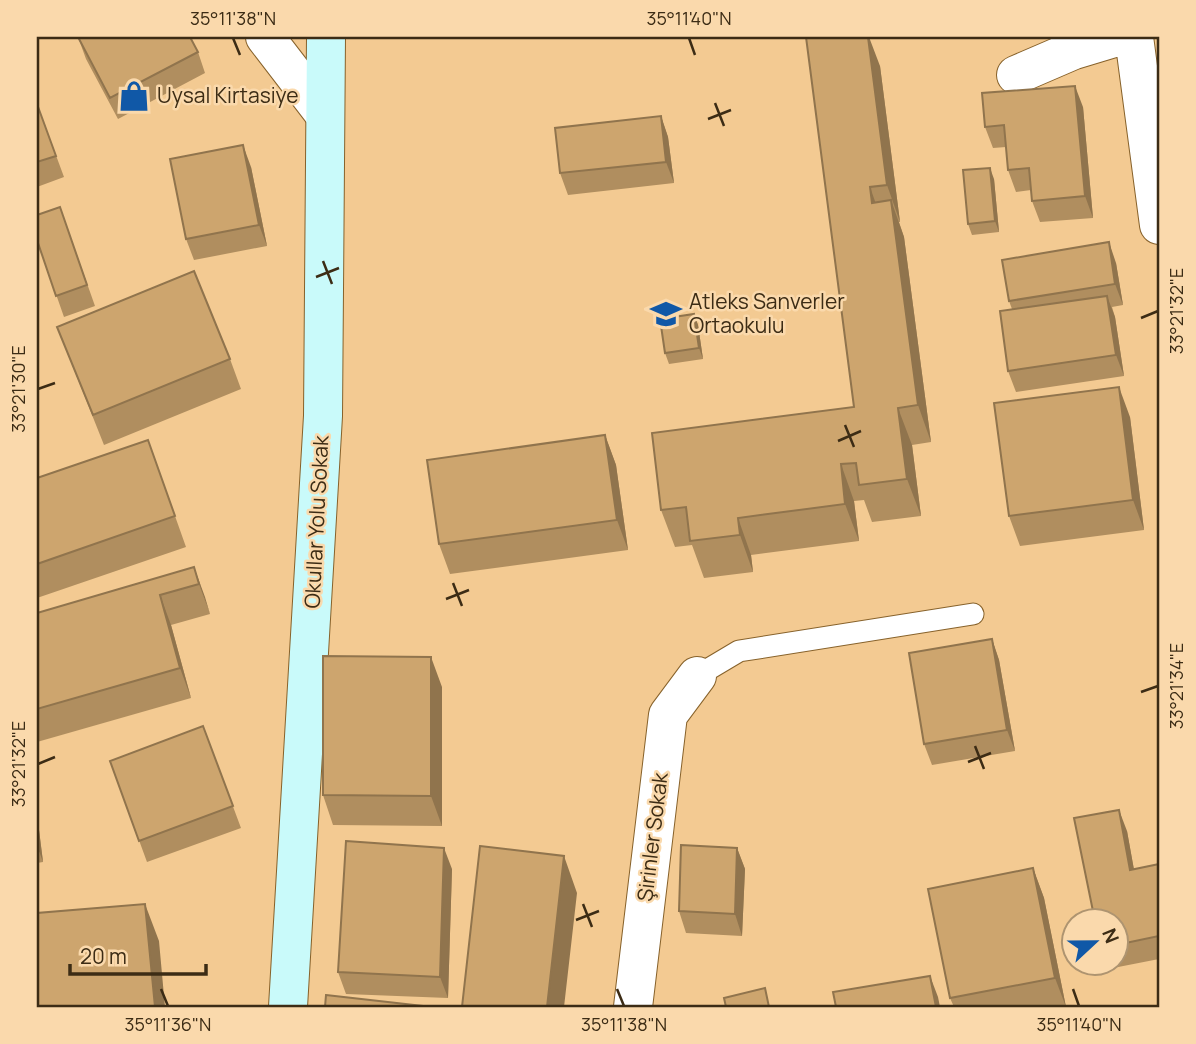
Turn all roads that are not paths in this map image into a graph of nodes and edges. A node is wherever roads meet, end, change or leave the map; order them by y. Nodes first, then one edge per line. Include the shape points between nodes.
1 (265, 37) edge
2 (326, 37) edge
3 (1117, 37) edge
4 (1134, 37) edge
5 (1017, 75) dead end
6 (325, 115) junction
7 (1159, 225) edge
8 (974, 614) dead end
9 (697, 676) joint
10 (288, 1007) edge
11 (633, 1007) edge

1 - 6 street
2 - 6 street, Okullar Yolu Sokak
3 - 5 street
4 - 7 street
6 - 10 street, Okullar Yolu Sokak via 323,416
8 - 9 lane via 739,651
9 - 11 street, Şirinler Sokak via 668,715

